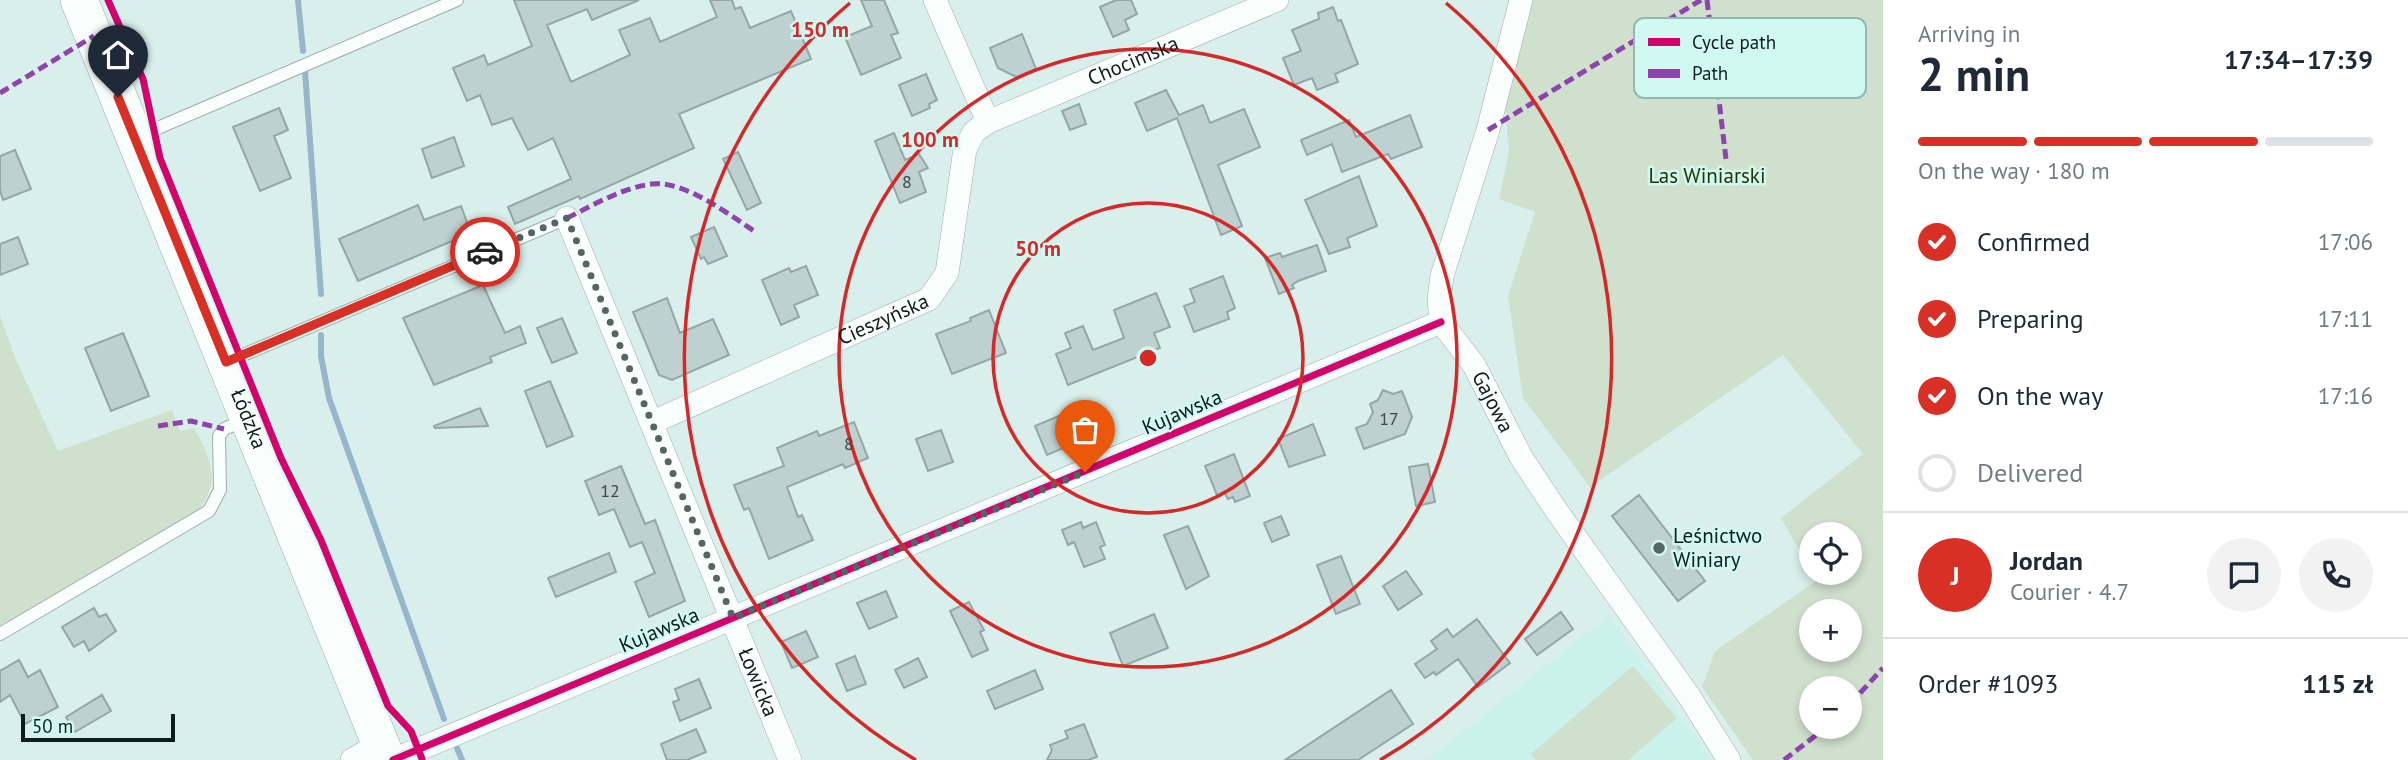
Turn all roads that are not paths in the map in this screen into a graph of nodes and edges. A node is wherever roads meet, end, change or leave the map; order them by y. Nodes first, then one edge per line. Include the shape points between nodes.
1 (79, 0) edge
2 (457, 0) edge
3 (935, 0) edge
4 (1278, 0) edge
5 (1521, 0) edge
6 (988, 122) junction
7 (135, 138) junction
8 (567, 218) joint
9 (1441, 322) junction
10 (226, 362) junction
11 (248, 418) junction
12 (653, 422) junction
13 (733, 618) junction
14 (0, 634) edge
15 (378, 756) edge
16 (790, 760) edge
17 (1729, 760) edge

1 - 7 main road, Łódzka
2 - 7 lane
3 - 6 street
4 - 6 street, Chocimska
5 - 9 street via 1488,130 1442,276
6 - 12 street, Cieszyńska via 974,132 965,149 947,273 929,299
7 - 10 main road, Łódzka
8 - 10 lane
8 - 12 street, Łowicka
9 - 13 street, Kujawska
9 - 17 street, Gajowa via 1474,365 1542,489
10 - 11 main road, Łódzka
11 - 14 lane via 219,436 220,490 209,511
11 - 15 main road, Łódzka
12 - 13 street, Łowicka
13 - 15 street, Kujawska
13 - 16 street, Łowicka

